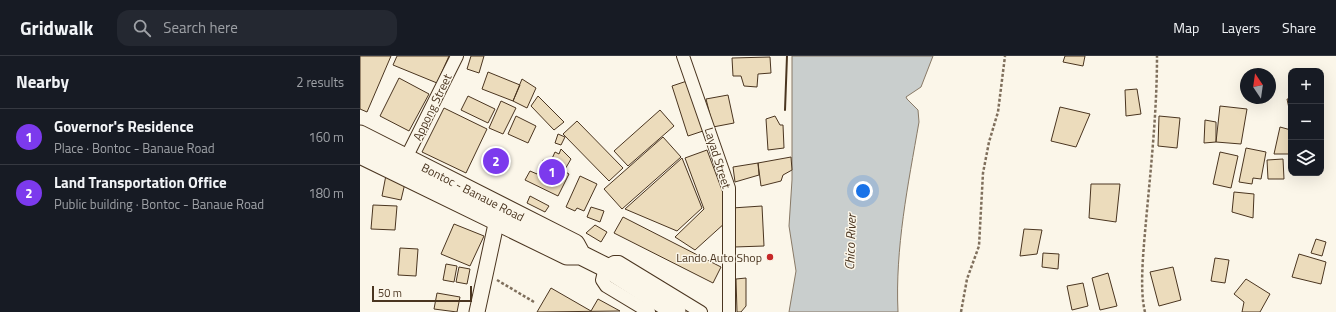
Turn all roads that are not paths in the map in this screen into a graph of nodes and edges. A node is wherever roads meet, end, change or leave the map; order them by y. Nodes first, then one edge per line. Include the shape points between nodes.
1 (457, 56) edge
2 (683, 56) edge
3 (360, 135) edge
4 (360, 154) edge
5 (402, 166) junction
6 (498, 213) junction
7 (605, 266) junction
8 (477, 312) edge
9 (649, 312) edge
10 (676, 312) edge
11 (701, 312) edge
12 (729, 312) edge

1 - 5 street, Appong Street
2 - 12 street, Layad Street via 729,188
3 - 5 main road, Bontoc - Banaue Road
4 - 5 main road, Bontoc - Banaue Road
5 - 6 main road, Bontoc - Banaue Road
6 - 7 main road, Bontoc - Banaue Road via 531,229 575,244 581,255
6 - 8 street
7 - 9 street via 602,280 606,286
7 - 10 main road, Bontoc - Banaue Road
7 - 11 street via 619,262

